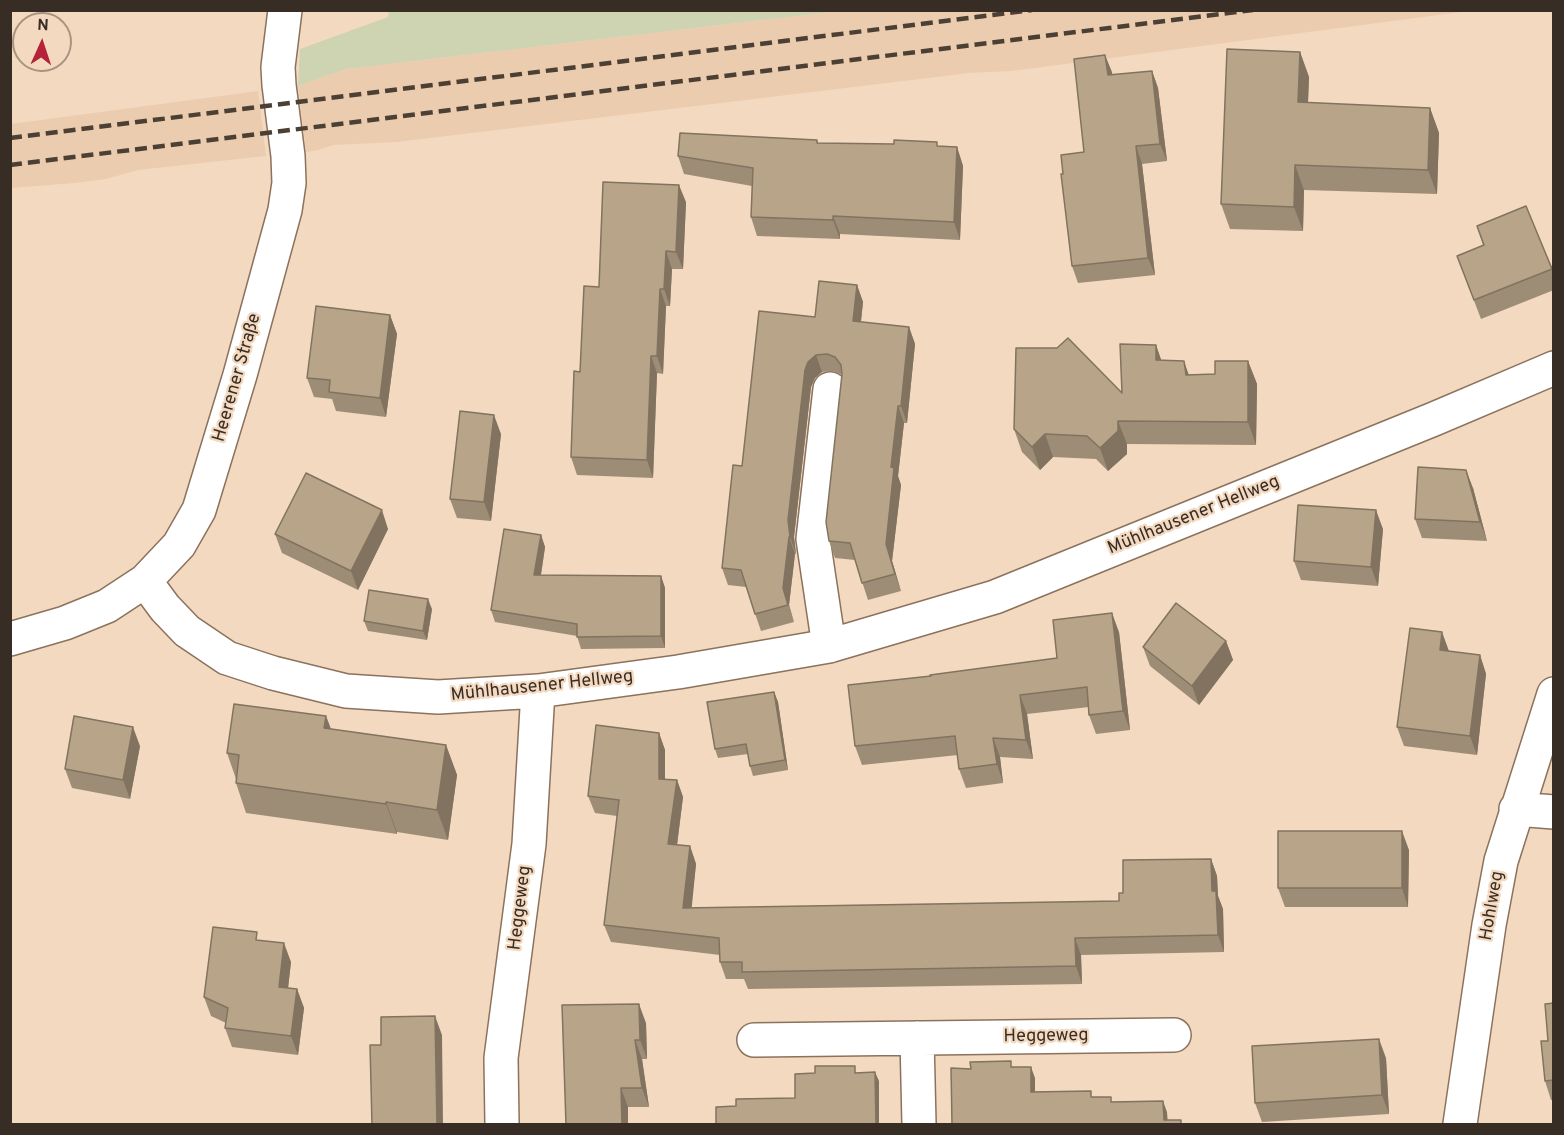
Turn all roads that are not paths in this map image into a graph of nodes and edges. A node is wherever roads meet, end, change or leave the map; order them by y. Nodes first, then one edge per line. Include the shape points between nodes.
1 (285, 10) edge
2 (1554, 368) edge
3 (830, 389) dead end
4 (145, 581) junction
5 (10, 639) edge
6 (829, 646) junction
7 (538, 691) junction
8 (1554, 694) edge
9 (1516, 809) junction
10 (1554, 812) edge
11 (1174, 1035) dead end
12 (917, 1038) junction
13 (754, 1040) dead end
14 (502, 1125) edge
15 (919, 1125) edge
16 (1460, 1125) edge

1 - 4 street, Heerener Straße via 278,67 290,183 285,210 199,510 179,545
2 - 6 street, Mühlhausener Hellweg via 995,597
3 - 6 street via 813,539
4 - 5 street, Heerener Straße via 107,606
4 - 7 street, Mühlhausener Hellweg via 188,631 227,658 273,673 346,691 438,697
6 - 7 street, Mühlhausener Hellweg
7 - 14 street, Heggeweg via 529,844 501,1058
8 - 9 street, Hohlweg
9 - 10 street
9 - 16 street, Hohlweg via 1489,925
11 - 12 street, Heggeweg
12 - 13 street, Heggeweg
12 - 15 street

